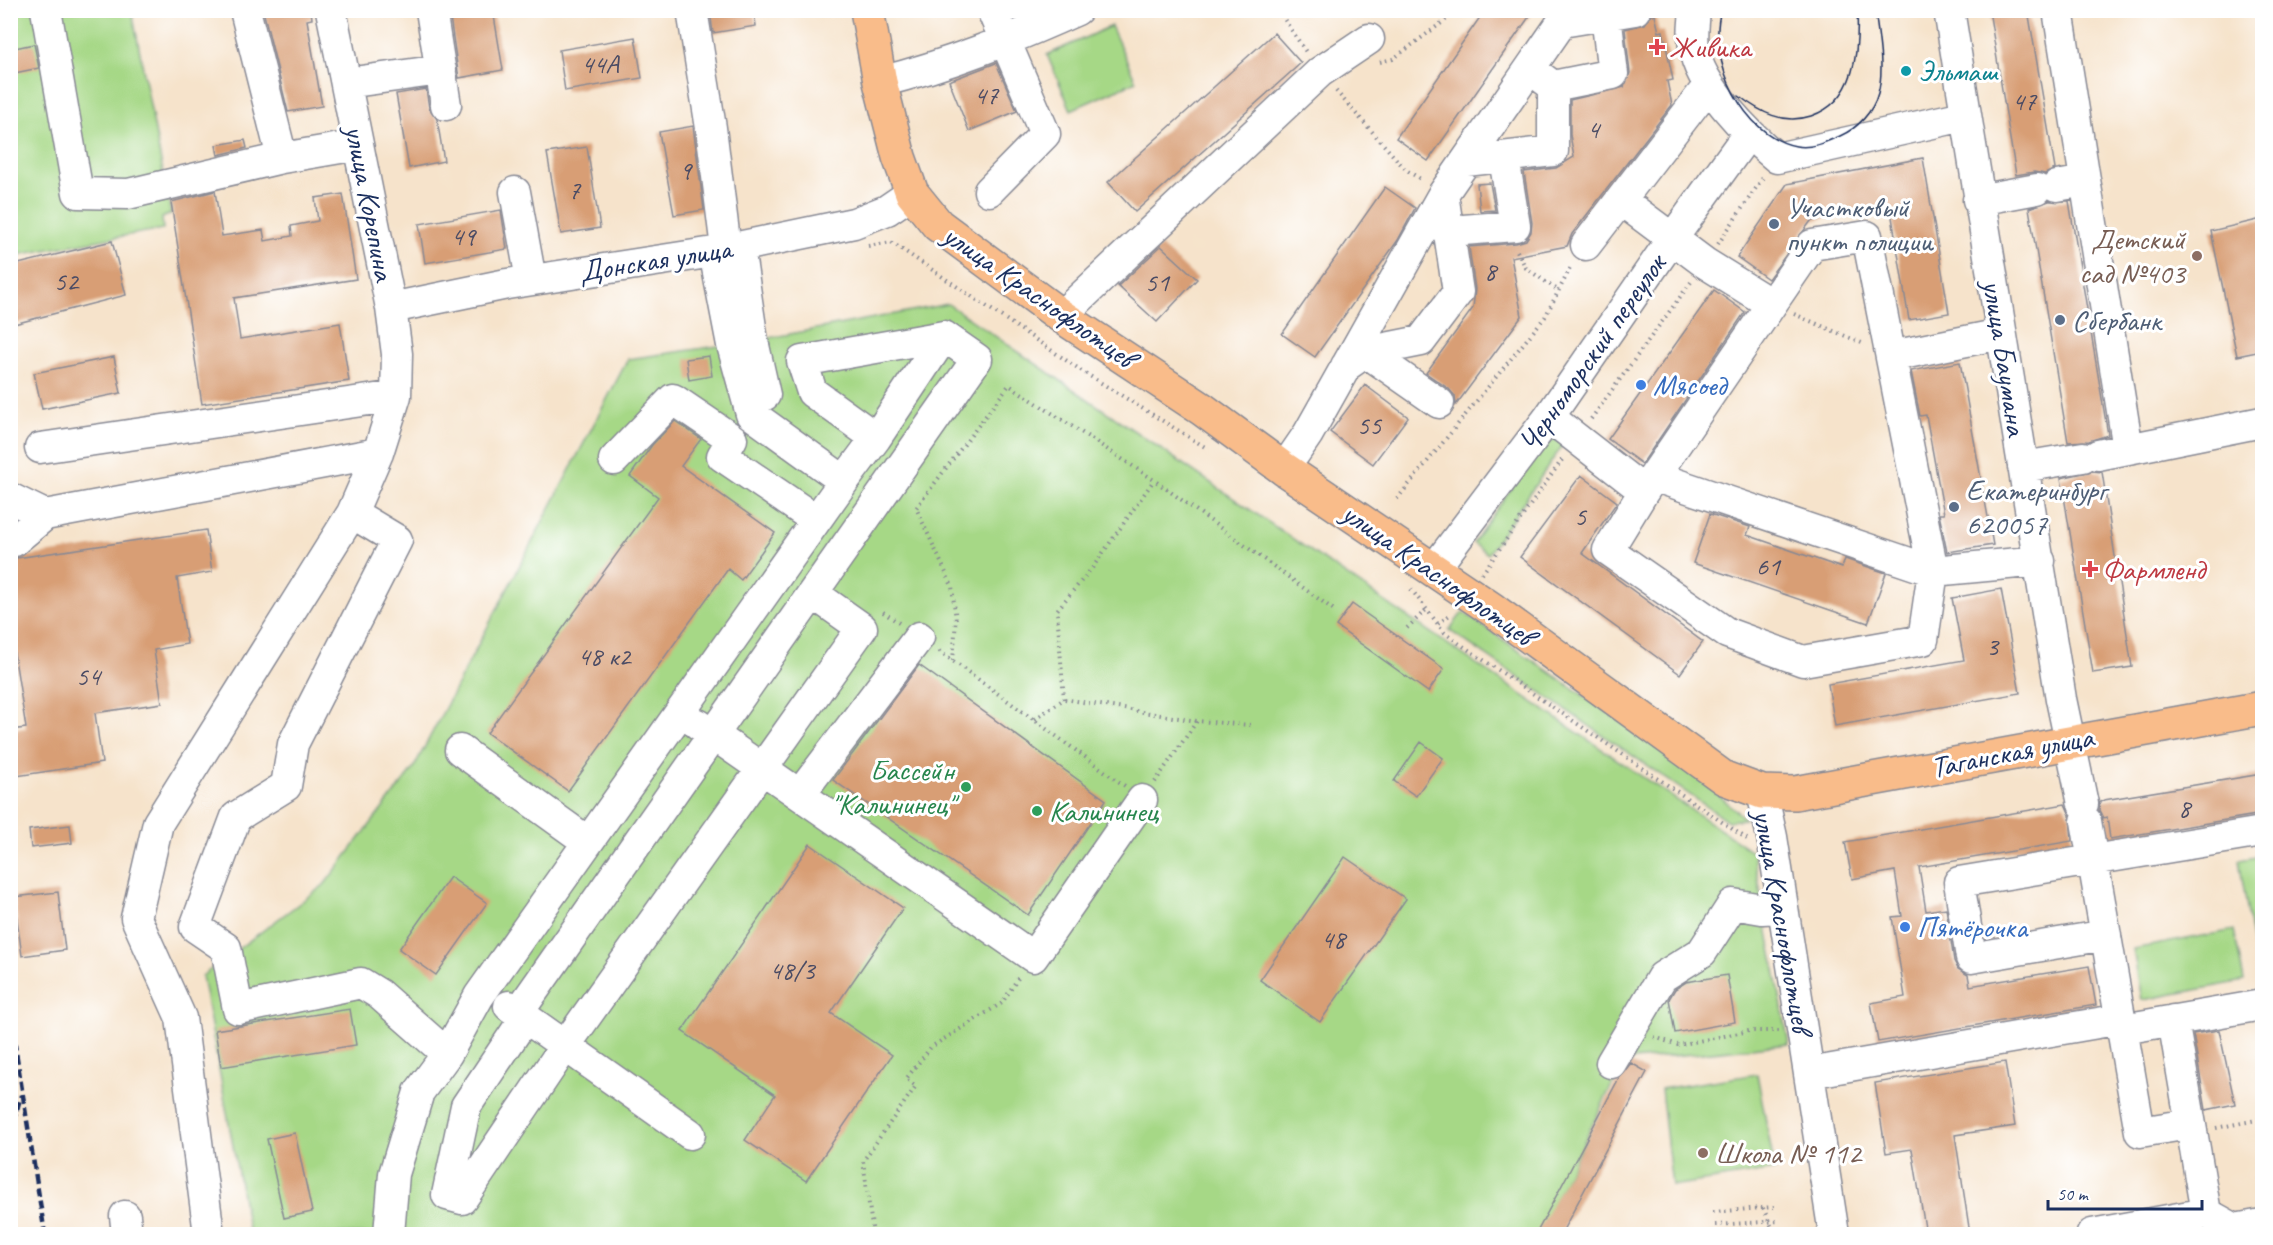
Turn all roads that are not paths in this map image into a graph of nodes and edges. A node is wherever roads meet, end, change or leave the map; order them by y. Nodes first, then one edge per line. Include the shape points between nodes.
1 (46, 10) edge
2 (245, 10) edge
3 (331, 10) edge
4 (431, 10) edge
5 (692, 10) edge
6 (867, 10) edge
7 (992, 10) edge
8 (1077, 10) edge
9 (1635, 10) edge
10 (1695, 10) edge
11 (1949, 10) edge
12 (2058, 10) edge
13 (1606, 15) junction
14 (1006, 42) junction
15 (1360, 45) road end
16 (441, 70) junction
17 (1542, 77) junction
18 (880, 82) junction
19 (346, 83) junction
20 (1709, 85) junction
21 (446, 105) dead end
22 (1964, 116) junction
23 (1748, 134) junction
24 (358, 145) junction
25 (282, 158) junction
26 (1504, 158) junction
27 (1466, 161) junction
28 (2060, 185) junction
29 (989, 191) dead end
30 (515, 192) dead end
31 (912, 193) junction
32 (1443, 194) junction
33 (1978, 200) junction
34 (1622, 201) junction
35 (1450, 231) junction
36 (1672, 239) junction
37 (726, 249) junction
38 (1580, 254) road end
39 (531, 280) junction
40 (1771, 304) junction
41 (391, 308) junction
42 (1061, 316) junction
43 (2001, 334) junction
44 (944, 336) junction
45 (1892, 356) junction
46 (1356, 359) junction
47 (396, 396) junction
48 (1439, 403) dead end
49 (1549, 417) junction
50 (2262, 422) edge
51 (876, 438) junction
52 (40, 448) dead end
53 (2128, 448) junction
54 (378, 453) junction
55 (614, 460) dead end
56 (2023, 467) junction
57 (1284, 469) junction
58 (850, 473) junction
59 (1650, 484) junction
60 (888, 488) junction
61 (10, 498) edge
62 (352, 513) junction
63 (45, 514) junction
64 (816, 520) junction
65 (14, 541) dead end
66 (2040, 561) junction
67 (1434, 569) junction
68 (1933, 571) junction
69 (814, 594) junction
70 (926, 642) road end
71 (2262, 708) edge
72 (680, 712) junction
73 (715, 736) junction
74 (2072, 741) junction
75 (460, 750) dead end
76 (764, 769) junction
77 (1762, 792) junction
78 (800, 794) junction
79 (1142, 800) road end
80 (2262, 832) edge
81 (588, 842) junction
82 (2094, 859) junction
83 (1783, 908) junction
84 (2106, 935) junction
85 (484, 989) junction
86 (2262, 1005) edge
87 (522, 1016) junction
88 (2173, 1020) junction
89 (2122, 1024) junction
90 (565, 1046) junction
91 (447, 1054) junction
92 (1611, 1063) dead end
93 (1809, 1072) junction
94 (2191, 1128) junction
95 (690, 1134) dead end
96 (2206, 1213) junction
97 (2262, 1224) edge
98 (209, 1234) edge
99 (389, 1234) edge
100 (1834, 1234) edge
101 (2092, 1234) edge

1 - 25 street via 78,193 128,194
2 - 25 street
3 - 19 street, улица Корепина
4 - 16 street
5 - 37 street
6 - 18 main road, улица Краснофлотцев
7 - 14 street
8 - 14 street
9 - 13 street
10 - 20 street via 1694,49
11 - 22 street, улица Баумана
12 - 28 street
13 - 17 street via 1562,22
13 - 17 street via 1612,74
14 - 18 street
14 - 29 street via 1045,134
15 - 42 street via 1320,72
16 - 19 street
16 - 21 street
17 - 26 street via 1553,151
17 - 27 street
18 - 31 main road, улица Краснофлотцев
19 - 24 street, улица Корепина
20 - 23 street
20 - 34 street
22 - 23 street via 1777,158
22 - 33 street, улица Баумана
23 - 36 street, Черноморский переулок
24 - 25 street
24 - 41 street, улица Корепина
26 - 27 street
26 - 35 street via 1515,226
27 - 32 street
28 - 33 street
28 - 53 street
30 - 39 street
31 - 37 street, Донская улица via 887,210 854,223
31 - 42 main road, улица Краснофлотцев via 938,225
32 - 35 street
32 - 46 street
33 - 43 street, улица Баумана
34 - 36 street
34 - 38 street
35 - 46 street via 1458,292 1421,341
36 - 40 street
36 - 49 street, Черноморский переулок
37 - 39 street, Донская улица
37 - 58 street via 732,345 751,414
39 - 41 street, Донская улица
40 - 45 street via 1812,245 1867,236
40 - 59 street
41 - 47 street, улица Корепина via 397,354
42 - 57 main road, улица Краснофлотцев via 1202,409
43 - 45 street
43 - 56 street, улица Баумана
44 - 51 street
44 - 51 street via 802,361 812,392
44 - 60 street via 977,359
45 - 68 street
46 - 48 street
46 - 57 street
47 - 52 street
47 - 54 street, улица Корепина
49 - 59 street via 1577,440
49 - 67 street, Черноморский переулок
50 - 53 street
51 - 58 street
53 - 56 street
54 - 62 street, улица Корепина
54 - 63 street
55 - 64 street via 673,399 732,440 722,456
56 - 66 street, улица Баумана
57 - 67 main road, улица Краснофлотцев
58 - 60 street
58 - 64 street
59 - 68 street
59 - 68 street via 1608,550 1727,633 1803,662 1923,640
60 - 69 street
61 - 63 street
62 - 91 street via 397,540 293,744 286,786 236,817 195,927 226,948 238,1009 361,983
62 - 98 street, улица Корепина via 158,823 136,918 181,1018
63 - 65 street
64 - 72 street
66 - 68 street
66 - 74 street, улица Баумана via 2061,699
67 - 77 main road, улица Краснофлотцев via 1724,778
69 - 73 street
69 - 76 street via 862,628
70 - 78 street
71 - 74 main road, Таганская улица
72 - 73 street
72 - 81 street
73 - 76 street
73 - 87 street
74 - 77 main road, Таганская улица via 1795,793
74 - 82 street, улица Баумана
75 - 81 street
76 - 78 street
76 - 90 street
77 - 83 street, улица Краснофлотцев
78 - 79 street via 1033,957
80 - 82 street
81 - 85 street
82 - 84 street, улица Баумана
82 - 84 street via 1959,882 1971,958
83 - 92 street via 1733,904 1702,952 1662,976
83 - 93 street, улица Краснофлотцев
84 - 89 street, улица Баумана
85 - 87 street
85 - 91 street
86 - 88 street
87 - 90 street
87 - 90 street via 466,1106 447,1195 462,1199
88 - 89 street
88 - 94 street
89 - 93 street
89 - 94 street, улица Баумана via 2140,1132
90 - 95 street
91 - 99 street via 419,1092 394,1173
93 - 100 street, улица Краснофлотцев
94 - 96 street
96 - 97 street via 2235,1229
96 - 101 street

